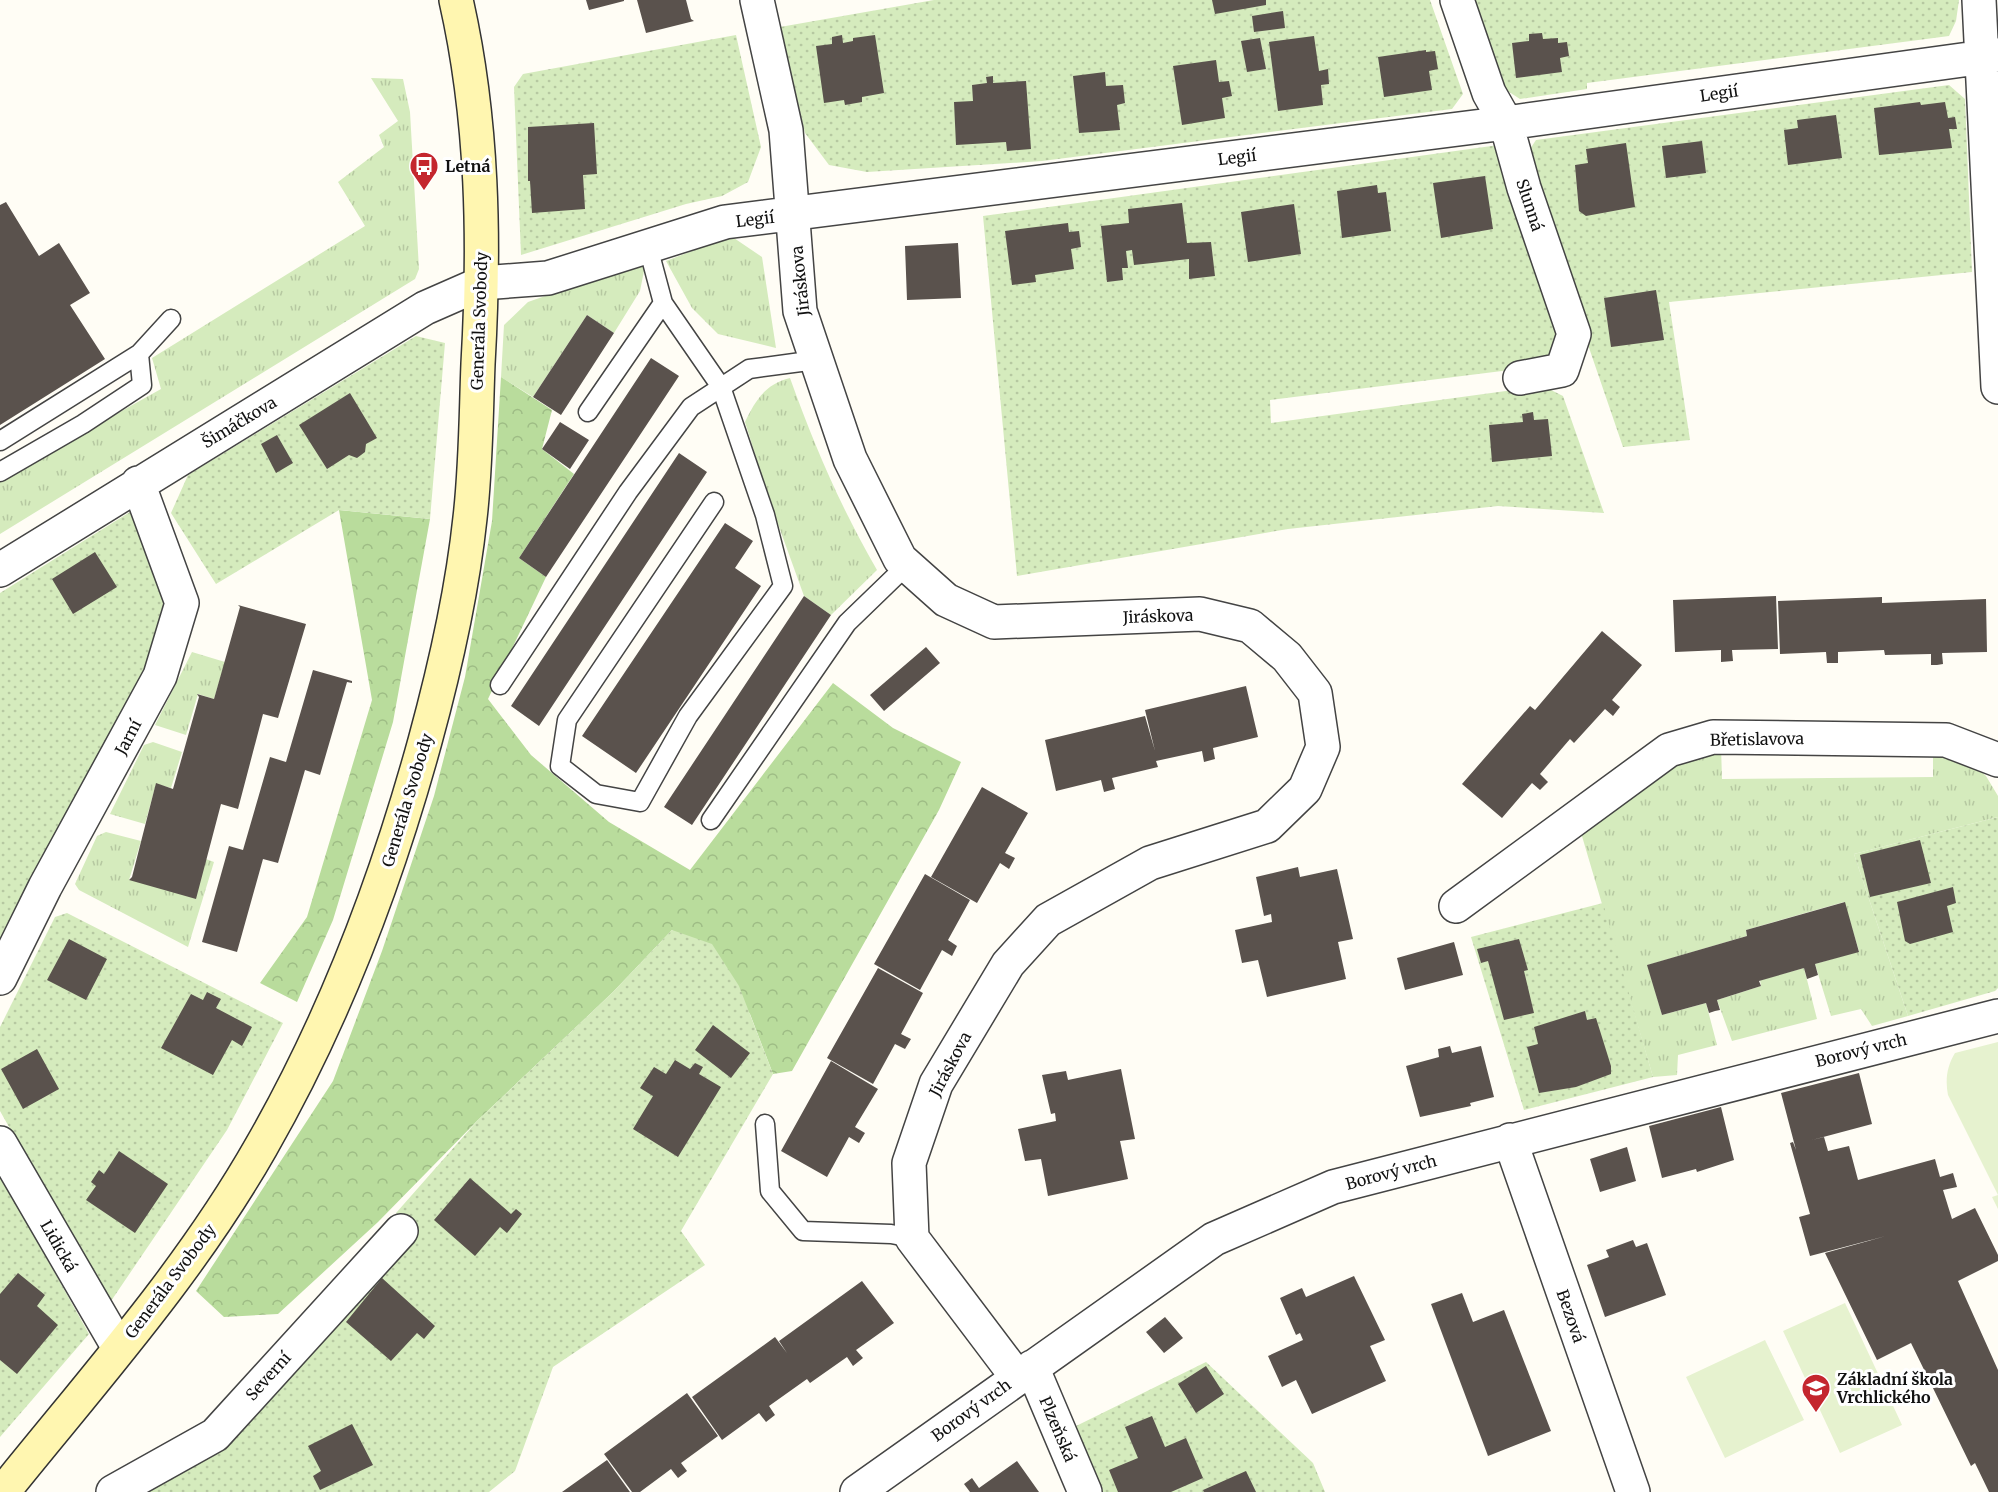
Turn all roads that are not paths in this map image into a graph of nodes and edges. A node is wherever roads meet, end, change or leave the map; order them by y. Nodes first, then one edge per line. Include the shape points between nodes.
1 (456, 0) edge
2 (757, 0) edge
3 (1457, 0) edge
4 (1978, 0) edge
5 (1991, 56) edge
6 (1506, 123) junction
7 (794, 214) junction
8 (648, 247) junction
9 (482, 284) junction
10 (663, 303) junction
11 (171, 319) dead end
12 (139, 354) junction
13 (816, 360) junction
14 (1998, 375) edge
15 (1520, 378) dead end
16 (721, 387) junction
17 (1998, 387) edge
18 (588, 412) dead end
19 (0, 441) edge
20 (0, 472) edge
21 (138, 483) junction
22 (714, 502) dead end
23 (907, 565) junction
24 (0, 570) edge
25 (500, 685) dead end
26 (1998, 760) edge
27 (711, 820) dead end
28 (1456, 906) dead end
29 (0, 978) edge
30 (1998, 1016) edge
31 (765, 1124) dead end
32 (1510, 1140) junction
33 (0, 1143) edge
34 (401, 1232) dead end
35 (912, 1238) junction
36 (118, 1348) junction
37 (1024, 1372) junction
38 (3, 1492) edge
39 (113, 1492) edge
40 (857, 1492) edge
41 (1085, 1492) edge
42 (1633, 1492) edge

1 - 9 main road, Generála Svobody via 465,39 481,170
2 - 7 street, Jiráskova via 786,130
3 - 6 street, Slunná via 1489,93
4 - 5 street
5 - 6 street, Legií
5 - 14 street
6 - 7 street, Legií
6 - 15 street, Slunná via 1574,334 1563,370
7 - 8 street, Legií via 725,222
7 - 13 street, Jiráskova via 800,311
8 - 9 street, Legií via 548,278
8 - 10 lane
9 - 21 street, Šimáčkova via 425,308
9 - 36 main road, Generála Svobody via 470,518 448,657 410,797 373,910 323,1026 262,1146 198,1248
10 - 16 lane
10 - 18 lane
11 - 12 lane
12 - 19 lane
12 - 20 lane via 142,385
13 - 16 lane via 749,369
13 - 23 street, Jiráskova via 850,459 900,559
14 - 17 street
16 - 22 lane via 765,515 783,586 688,716 640,802 596,795 560,766 567,720
16 - 25 lane via 691,407 628,492
21 - 24 street, Šimáčkova
21 - 29 street, Jarní via 182,603 160,676
23 - 27 lane via 847,623
23 - 35 street, Jiráskova via 946,600 994,622 1200,614 1250,626 1287,657 1315,693 1323,747 1305,789 1267,826 1150,863 1088,896 1048,920 1008,964 936,1084 909,1163
26 - 28 street, Břetislavova via 1946,740 1713,737 1670,750
30 - 32 street, Borový vrch
31 - 35 lane via 770,1191 803,1232
32 - 37 street, Borový vrch via 1333,1187 1214,1239
32 - 42 street, Bezová
33 - 36 street, Lidická
34 - 39 street, Severní via 215,1435
35 - 37 street
36 - 38 main road, Generála Svobody
37 - 40 street, Borový vrch
37 - 41 street, Plzeňská

